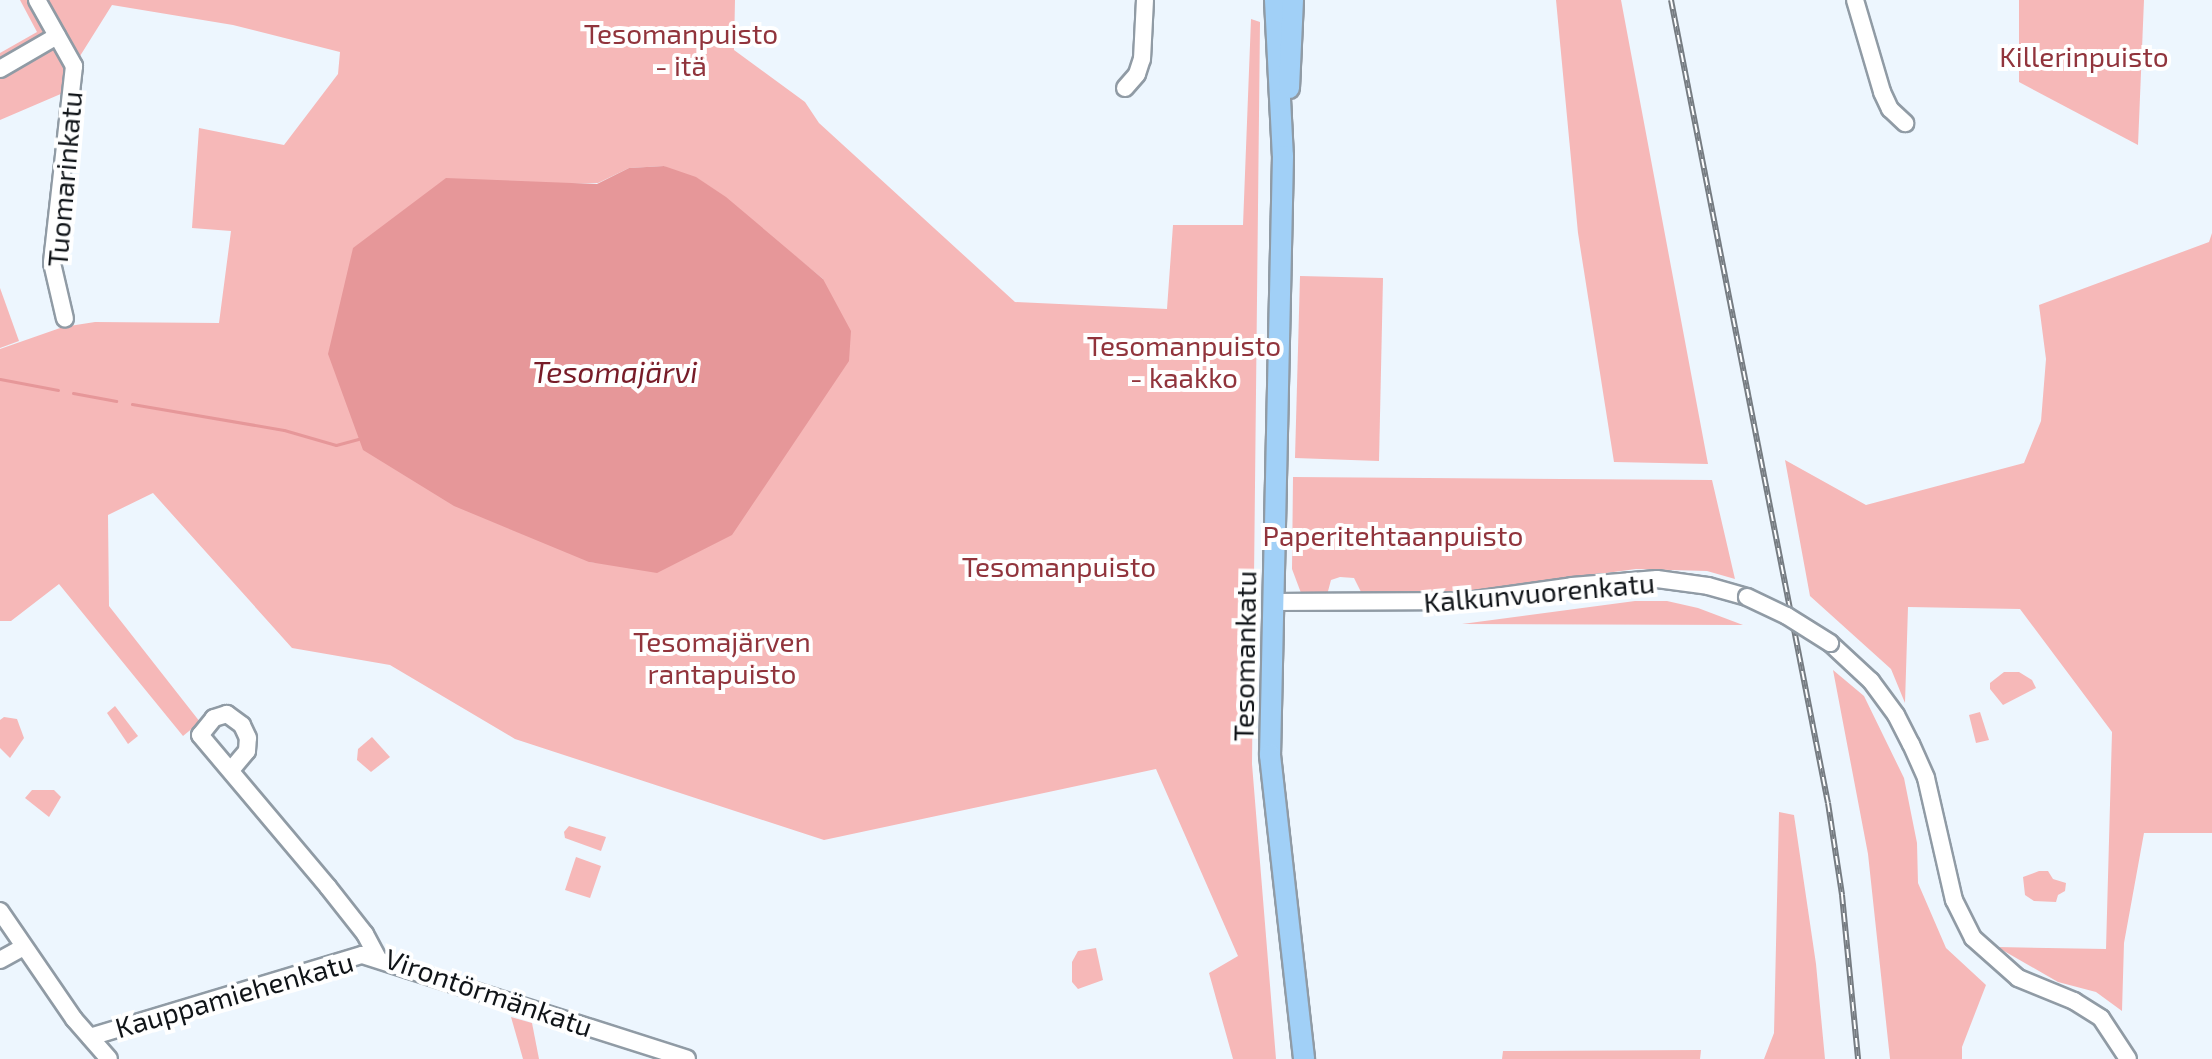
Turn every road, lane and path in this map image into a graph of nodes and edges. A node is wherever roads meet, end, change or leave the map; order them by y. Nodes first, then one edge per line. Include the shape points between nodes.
1 (37, 0) edge
2 (1145, 0) edge
3 (1275, 0) edge
4 (1293, 0) edge
5 (1855, 0) edge
6 (57, 36) junction
7 (0, 69) edge
8 (1125, 88) dead end
9 (1905, 123) dead end
10 (1283, 156) junction
11 (65, 319) dead end
12 (1272, 602) junction
13 (231, 770) dead end
14 (0, 911) edge
15 (23, 947) junction
16 (378, 958) junction
17 (0, 960) edge
18 (90, 1037) junction
19 (109, 1059) edge
20 (687, 1059) edge
21 (1304, 1059) edge
22 (2128, 1059) edge

1 - 6 street, Tuomarinkatu
2 - 8 street via 1142,59
3 - 10 main road, Tesomankatu
4 - 10 main road, Tesomankatu
5 - 9 street via 1882,92
6 - 7 street
6 - 11 street, Tuomarinkatu via 74,66 52,263
10 - 12 main road, Tesomankatu
12 - 21 main road, Tesomankatu via 1270,755
12 - 22 street, Kalkunvuorenkatu, bridge via 1467,601 1657,579 1747,597 1787,616 1830,643 1871,681 1896,715 1931,797 1954,900 1973,938 2018,978 2101,1018
13 - 16 street, Virontörmänkatu via 365,934
14 - 15 street
15 - 17 street
15 - 18 street
16 - 18 street, Kauppamiehenkatu via 348,957
16 - 20 street, Virontörmänkatu
18 - 19 street

